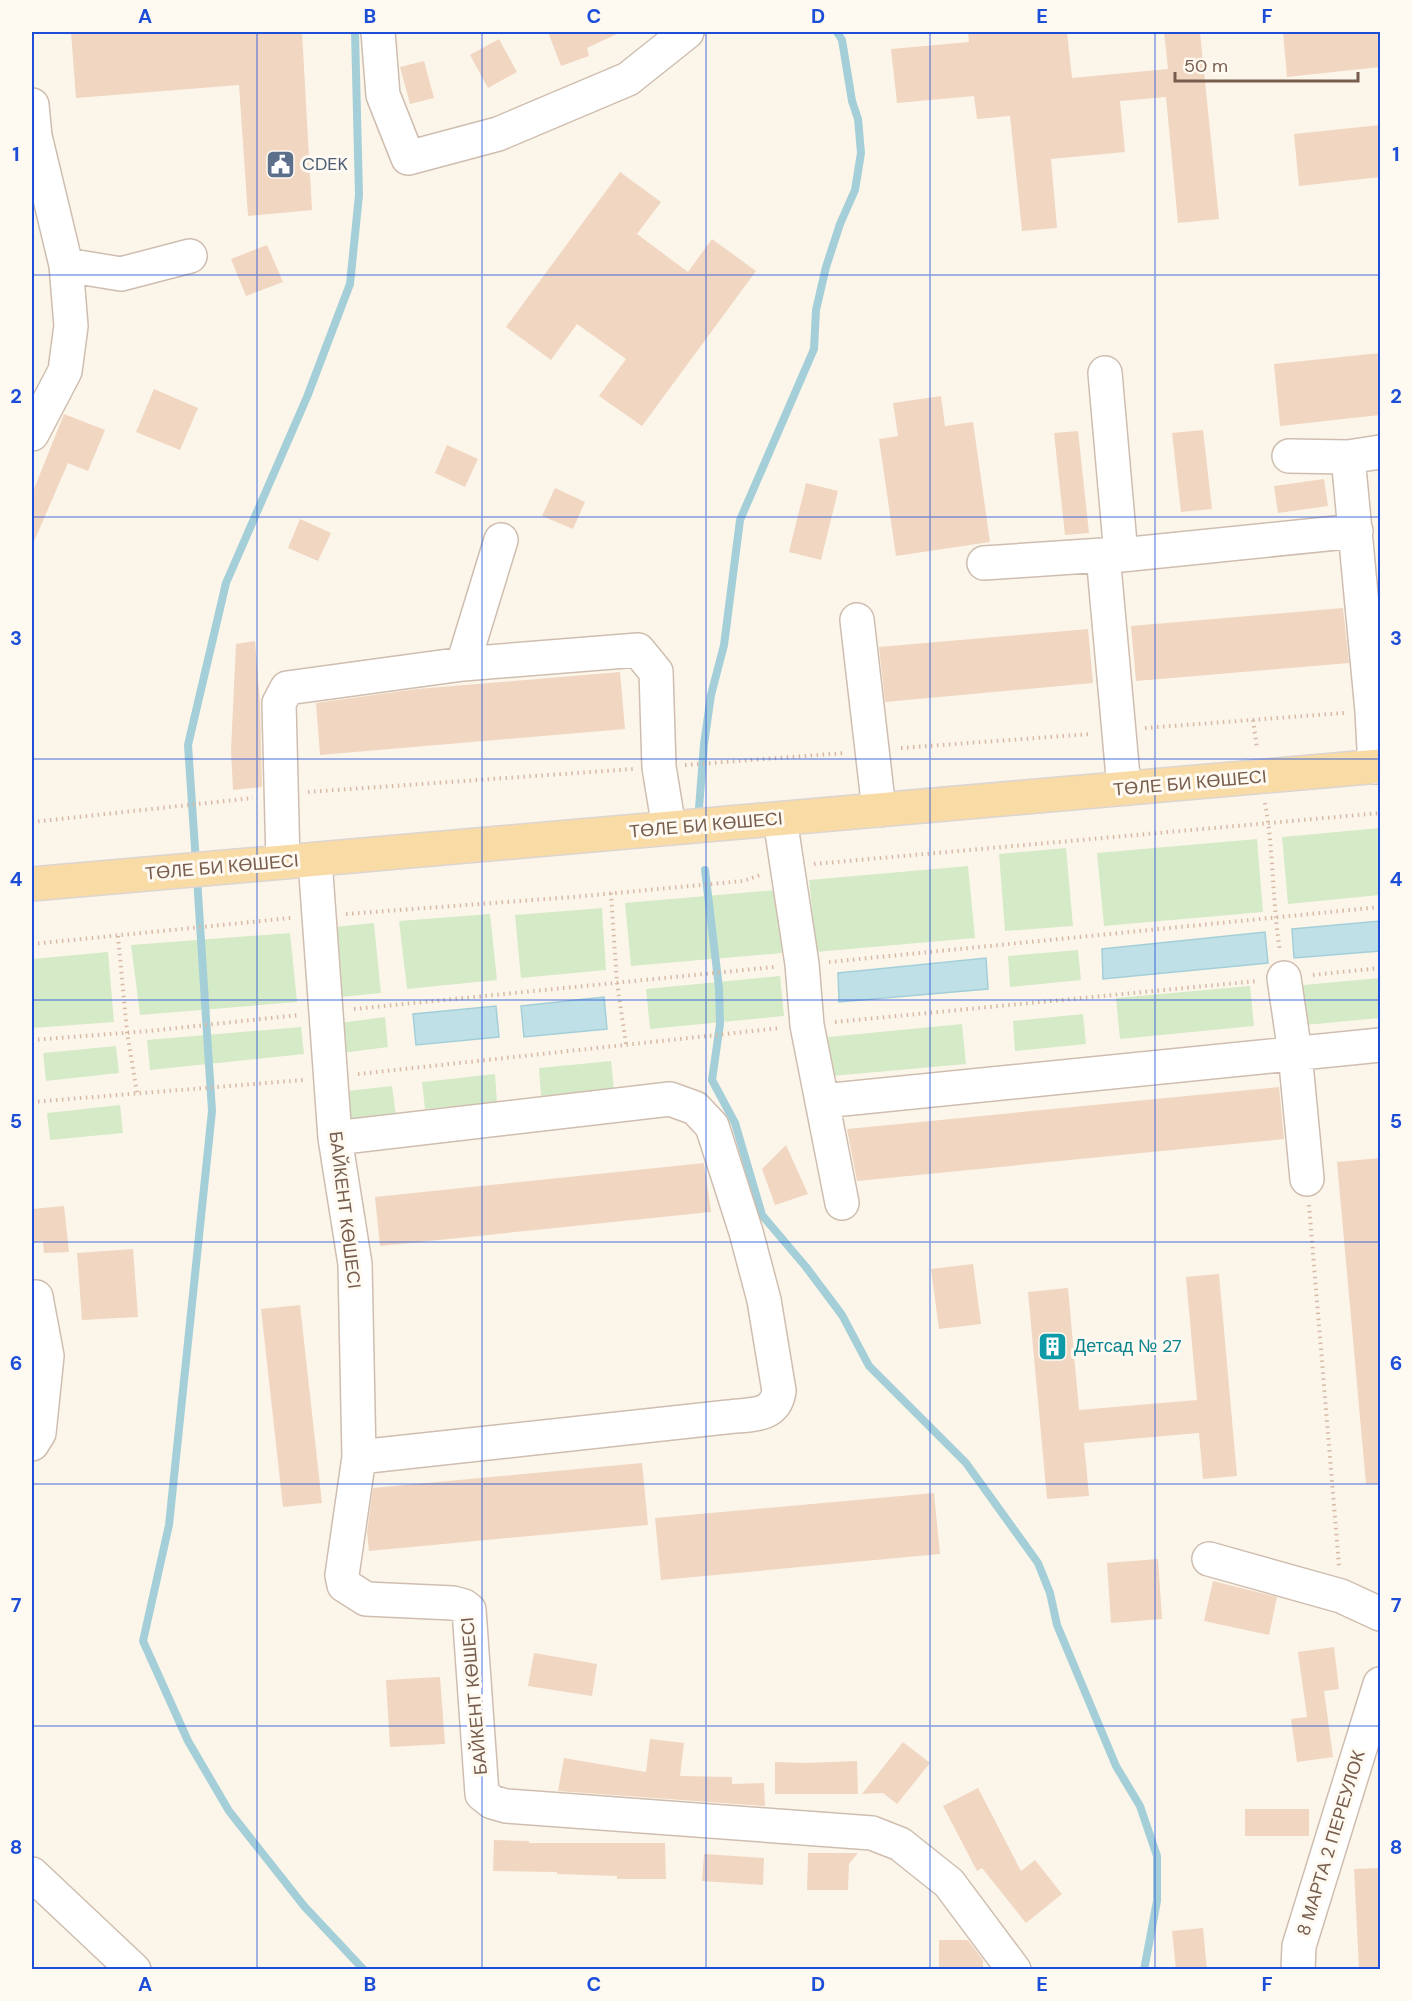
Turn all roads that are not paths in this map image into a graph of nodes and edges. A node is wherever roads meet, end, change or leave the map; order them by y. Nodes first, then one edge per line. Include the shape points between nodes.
1 (378, 32) edge
2 (687, 32) edge
3 (32, 126) edge
4 (190, 256) dead end
5 (66, 265) junction
6 (1105, 373) dead end
7 (32, 434) edge
8 (1380, 452) edge
9 (1289, 456) dead end
10 (1348, 457) junction
11 (1356, 531) junction
12 (501, 540) dead end
13 (1112, 555) junction
14 (984, 563) dead end
15 (1371, 594) edge
16 (857, 620) dead end
17 (463, 664) junction
18 (1378, 766) edge
19 (1124, 788) junction
20 (879, 810) junction
21 (780, 819) junction
22 (669, 828) junction
23 (315, 860) junction
24 (283, 862) junction
25 (32, 884) edge
26 (1284, 978) road end
27 (1380, 1045) edge
28 (1295, 1053) junction
29 (823, 1101) junction
30 (335, 1138) junction
31 (1307, 1179) road end
32 (842, 1203) dead end
33 (32, 1297) edge
34 (32, 1444) edge
35 (359, 1457) junction
36 (1209, 1559) dead end
37 (1380, 1614) edge
38 (1380, 1684) edge
39 (1375, 1722) edge
40 (32, 1874) edge
41 (134, 1970) edge
42 (1014, 1970) edge
43 (1298, 1970) edge

1 - 2 street via 383,95 408,158 498,134 628,79
3 - 5 street
4 - 5 street via 121,274
5 - 7 street via 71,326 65,371
6 - 13 street
8 - 10 street
9 - 10 street
10 - 11 street
11 - 13 street
11 - 15 street
12 - 17 street
13 - 14 street
13 - 19 street
15 - 18 street via 1372,711
16 - 20 street
17 - 22 street via 638,650 656,672 659,767
17 - 24 street via 287,687 279,703
18 - 19 main road, ТӨЛЕ БИ КӨШЕСІ
19 - 20 main road, ТӨЛЕ БИ КӨШЕСІ
20 - 21 main road, ТӨЛЕ БИ КӨШЕСІ
21 - 22 main road, ТӨЛЕ БИ КӨШЕСІ
21 - 29 street via 807,1025
22 - 23 main road, ТӨЛЕ БИ КӨШЕСІ
23 - 24 main road, ТӨЛЕ БИ КӨШЕСІ
23 - 30 street, БАЙКЕНТ КӨШЕСІ
24 - 25 main road, ТӨЛЕ БИ КӨШЕСІ
26 - 28 street
27 - 28 street
28 - 29 street
28 - 31 street
29 - 32 street
30 - 35 street, БАЙКЕНТ КӨШЕСІ via 355,1264
30 - 35 street via 670,1099 695,1108 712,1125 746,1232 764,1300 779,1391 777,1402 769,1411
33 - 34 street via 36,1297 46,1356 39,1433
35 - 42 street, БАЙКЕНТ КӨШЕСІ via 342,1575 344,1585 366,1599 453,1603 469,1610 482,1794 492,1802 872,1833 900,1844 949,1883
36 - 37 street via 1341,1596
38 - 39 street, 8 МАРТА 2 ПЕРЕУЛОК
39 - 43 street, 8 МАРТА 2 ПЕРЕУЛОК via 1299,1946
40 - 41 street

